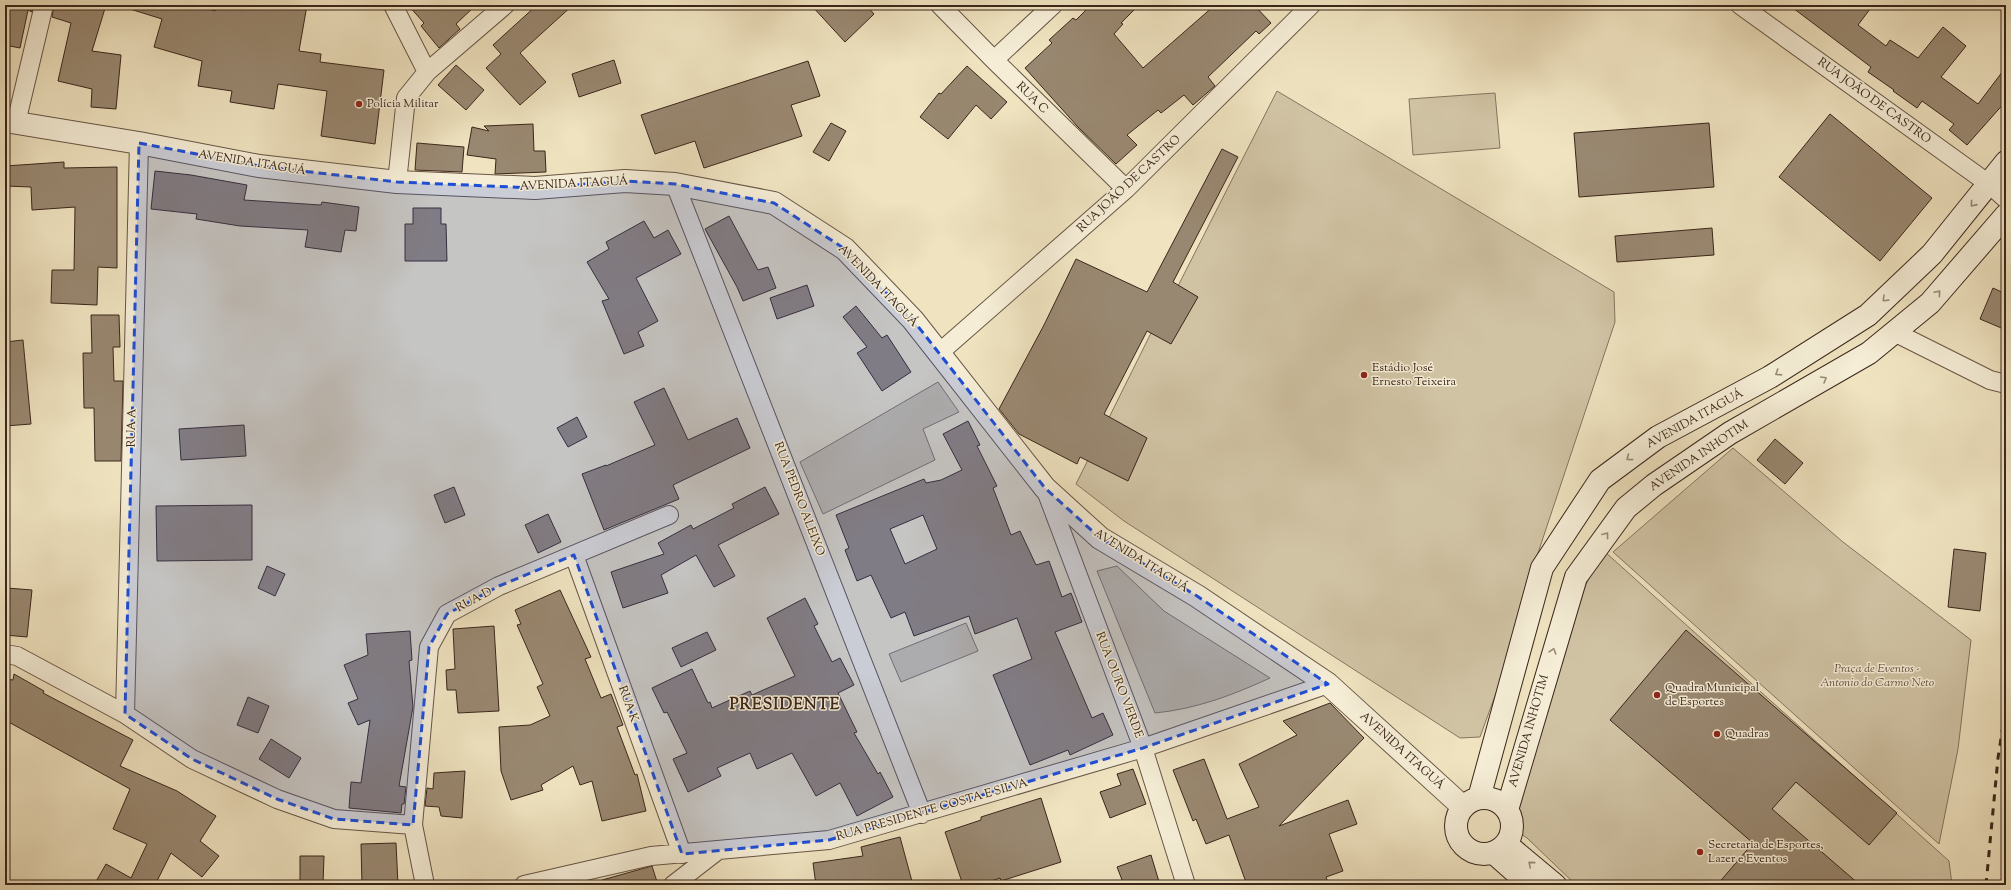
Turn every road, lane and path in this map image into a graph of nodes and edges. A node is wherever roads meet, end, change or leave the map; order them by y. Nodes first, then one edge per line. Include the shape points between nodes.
1 (44, 5) edge
2 (393, 5) edge
3 (505, 5) edge
4 (940, 5) edge
5 (1052, 5) edge
6 (1311, 5) edge
7 (1740, 5) edge
8 (994, 60) junction
9 (427, 72) junction
10 (11, 122) edge
11 (139, 143) junction
12 (2006, 162) edge
13 (397, 182) junction
14 (675, 184) junction
15 (1988, 184) junction
16 (1126, 189) junction
17 (2006, 199) edge
18 (2006, 215) edge
19 (1894, 332) junction
20 (939, 353) junction
21 (2006, 384) edge
22 (1670, 430) junction
23 (1690, 459) junction
24 (1045, 488) junction
25 (669, 515) dead end
26 (574, 555) junction
27 (5, 654) edge
28 (1328, 684) junction
29 (125, 714) junction
30 (1143, 748) junction
31 (1471, 803) junction
32 (1507, 810) junction
33 (922, 814) junction
34 (413, 825) junction
35 (1500, 848) junction
36 (717, 851) junction
37 (682, 854) junction
38 (425, 885) edge
39 (524, 885) edge
40 (674, 885) edge
41 (1186, 885) edge
42 (1530, 885) edge
43 (1555, 885) edge

1 - 10 street
2 - 9 street
3 - 9 street
4 - 8 street, RUA C
5 - 8 street
6 - 16 street, RUA JOÃO DE CASTRO
7 - 15 street, RUA JOÃO DE CASTRO
8 - 16 street, RUA C
9 - 13 street via 406,98
10 - 11 main road, AVENIDA ITAGUÁ
11 - 13 main road, AVENIDA ITAGUÁ via 259,166
11 - 29 street, RUA A
12 - 15 main road, AVENIDA ITAGUÁ
13 - 14 main road, AVENIDA ITAGUÁ via 535,188 625,181
14 - 20 main road, AVENIDA ITAGUÁ via 774,203 845,249 913,320
14 - 33 street, RUA PEDRO ALEIXO
15 - 17 street, RUA JOÃO DE CASTRO
15 -> 22 main road, AVENIDA ITAGUÁ via 1932,254 1868,315 1770,378
16 - 20 street, RUA JOÃO DE CASTRO
19 -> 18 main road, AVENIDA INHOTIM via 1930,303
19 - 21 street via 1990,380
23 -> 19 main road, AVENIDA INHOTIM via 1869,353
20 - 24 main road, AVENIDA ITAGUÁ
22 - 23 main road
22 -> 31 main road, AVENIDA ITAGUÁ via 1600,480 1542,568
32 -> 23 main road, AVENIDA INHOTIM via 1576,577 1626,508
24 - 28 main road, AVENIDA ITAGUÁ via 1100,538 1197,596
24 - 30 street, RUA OURO VERDE
25 - 26 street, RUA D
26 - 34 street, RUA D via 499,586 447,614 429,647
26 - 37 street, RUA K
27 - 29 street via 18,656
28 - 30 street, RUA PRESIDENTE COSTA E SILVA
28 - 31 main road, AVENIDA ITAGUÁ
29 - 34 street via 192,759 277,799 334,819
30 - 33 street, RUA PRESIDENTE COSTA E SILVA
30 - 41 street, RUA OURO VERDE
31 - 32 main road, AVENIDA ITAGUÁ via 1495,800
31 - 35 main road, AVENIDA ITAGUÁ via 1458,815 1456,824 1461,842 1467,849 1476,853 1485,854
32 - 35 main road via 1512,827
33 - 36 street, RUA PRESIDENTE COSTA E SILVA via 829,840
34 - 38 street, RUA D
35 - 42 main road
43 -> 35 main road
36 - 37 street, RUA PRESIDENTE COSTA E SILVA
36 - 40 street
37 - 39 street, RUA PRESIDENTE COSTA E SILVA via 651,856

